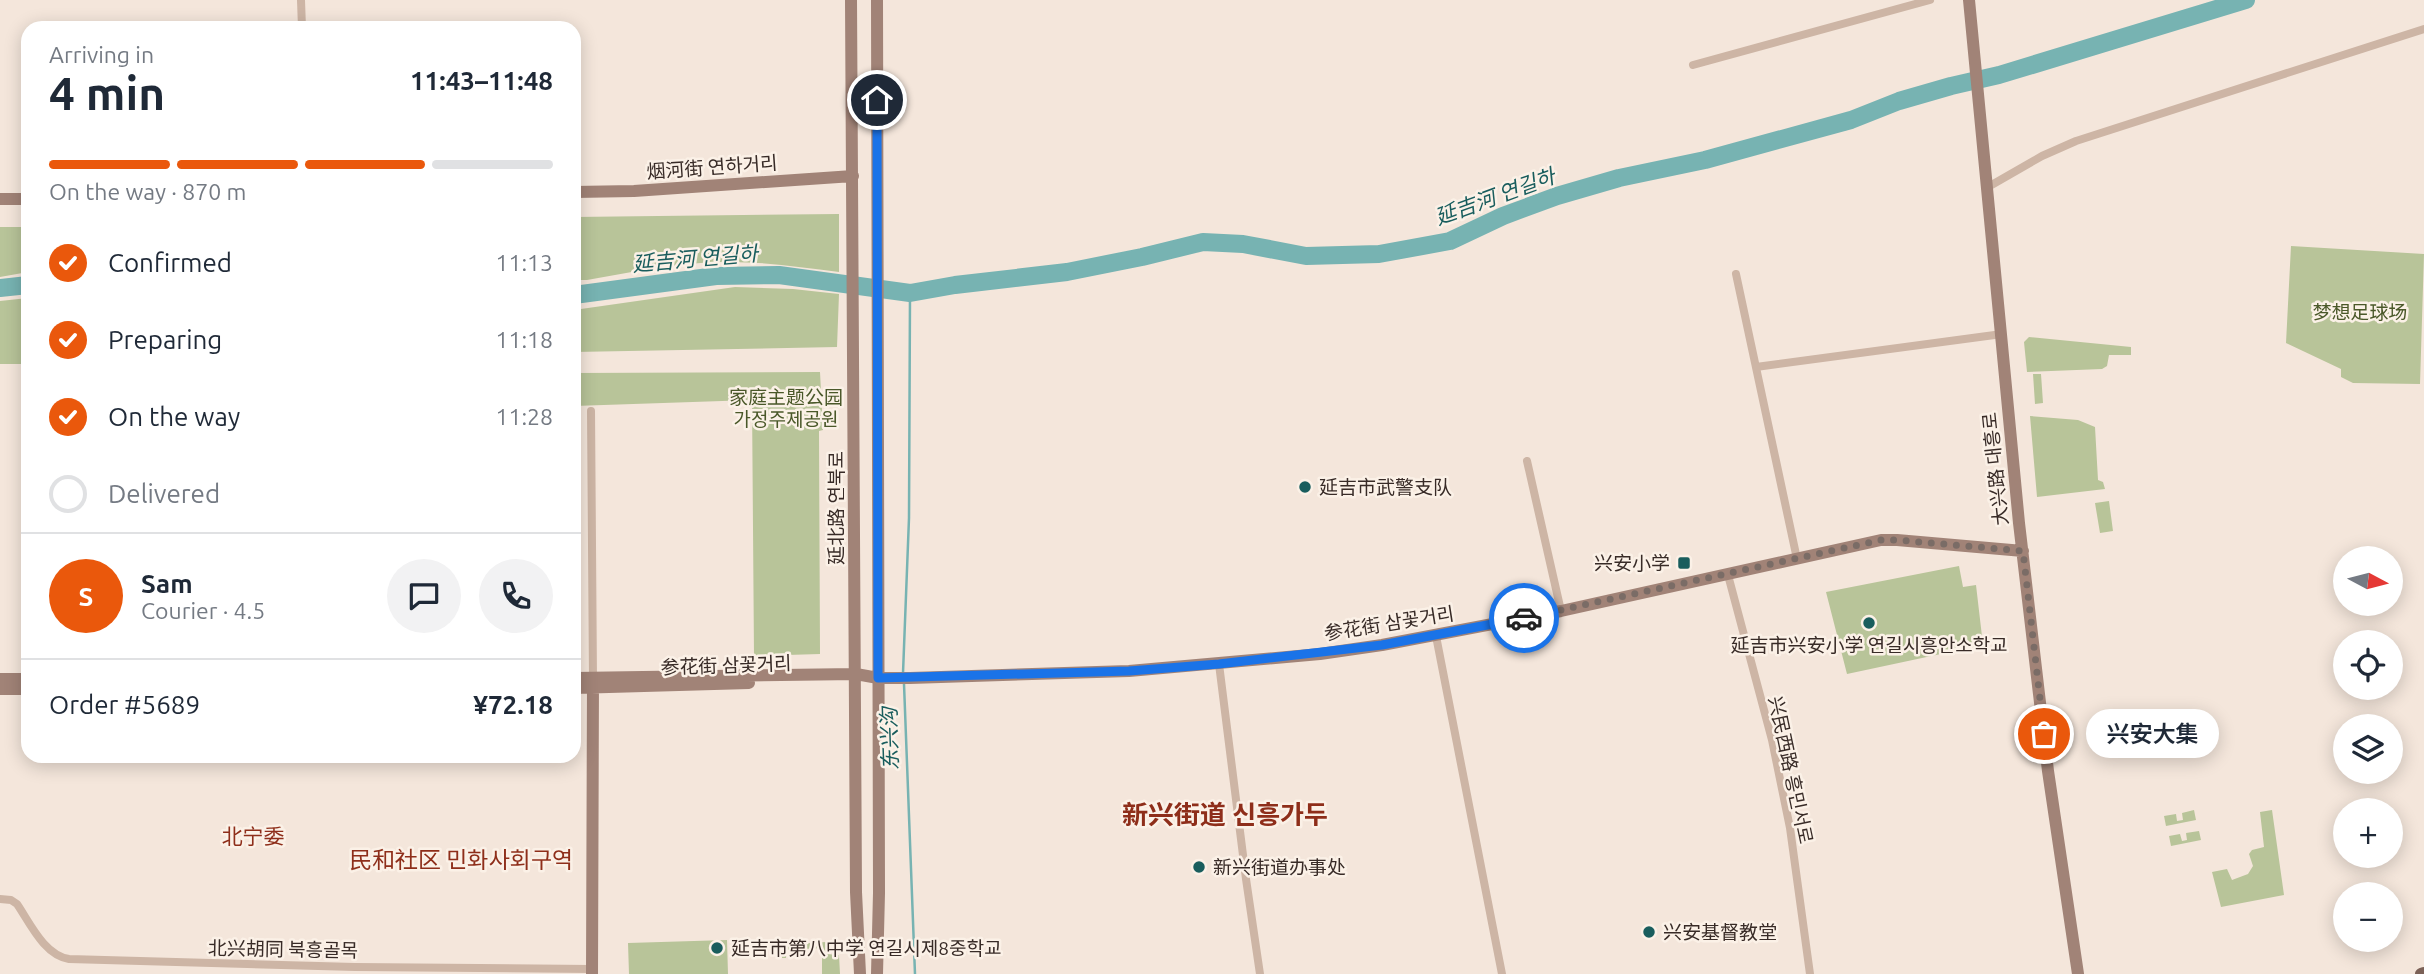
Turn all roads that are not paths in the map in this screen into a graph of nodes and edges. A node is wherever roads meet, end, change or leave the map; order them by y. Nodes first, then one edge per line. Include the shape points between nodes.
1 (301, 0) edge
2 (851, 0) edge
3 (877, 0) edge
4 (1930, 0) edge
5 (1969, 0) edge
6 (302, 21) edge
7 (2424, 29) edge
8 (1693, 65) dead end
9 (853, 176) junction
10 (1988, 187) junction
11 (581, 192) edge
12 (21, 198) edge
13 (0, 199) edge
14 (1736, 274) dead end
15 (2002, 334) junction
16 (1756, 367) junction
17 (591, 411) dead end
18 (1527, 461) dead end
19 (2023, 551) junction
20 (1797, 559) junction
21 (1728, 575) junction
22 (1561, 611) junction
23 (1436, 636) junction
24 (1219, 664) junction
25 (856, 678) junction
26 (878, 678) junction
27 (0, 679) edge
28 (21, 679) edge
29 (581, 680) edge
30 (593, 683) junction
31 (581, 686) edge
32 (0, 689) edge
33 (21, 689) edge
34 (0, 899) edge
35 (592, 971) edge
36 (860, 974) edge
37 (877, 974) edge
38 (1260, 974) edge
39 (1502, 974) edge
40 (1810, 974) edge
41 (2078, 974) edge

1 - 6 street
2 - 9 street, 延北路 연북로
3 - 26 street
4 - 8 street
5 - 10 street, 大兴路 대흥로
7 - 10 street via 2076,141
9 - 11 street, 烟河街 연하거리
9 - 25 street, 延北路 연북로
10 - 15 street, 大兴路 대흥로
12 - 13 street
14 - 16 street
15 - 16 street
15 - 19 street, 大兴路 대흥로
16 - 20 street
17 - 30 street
18 - 22 street
19 - 20 street, 参花街 삼꽃거리 via 1881,540
19 - 41 street, 大兴路 대흥로 via 2048,771
20 - 21 street, 参花街 삼꽃거리
21 - 22 street, 参花街 삼꽃거리
21 - 40 street, 兴民西路 흥민서로 via 1772,740 1790,828
22 - 23 street, 参花街 삼꽃거리
23 - 24 street, 参花街 삼꽃거리
23 - 39 street
24 - 26 street, 参花街 삼꽃거리
24 - 38 street
25 - 26 street, 参花街 삼꽃거리
25 - 30 street, 参花街 삼꽃거리
25 - 36 street, 延北路 연북로
26 - 37 street
27 - 28 street
29 - 30 street, 参花街 삼꽃거리
30 - 31 street, 参花街 삼꽃거리
30 - 35 street
32 - 33 street
34 - 35 street, 北兴胡同 북흥골목 via 17,904 47,948 69,959

